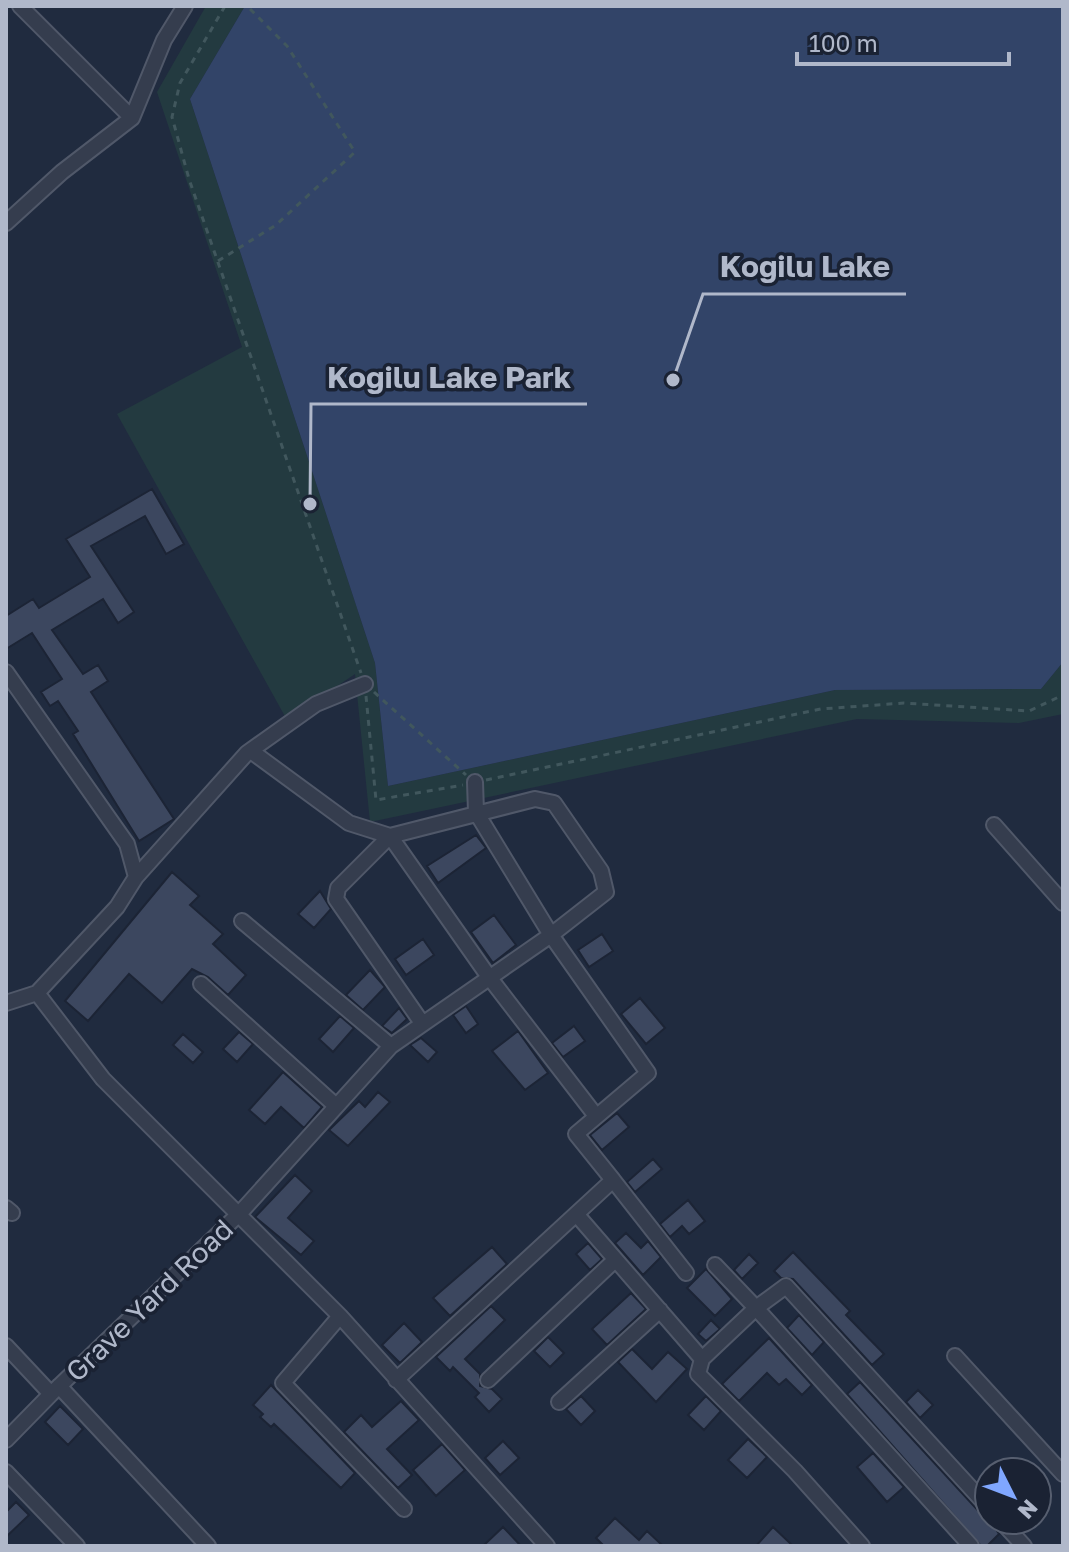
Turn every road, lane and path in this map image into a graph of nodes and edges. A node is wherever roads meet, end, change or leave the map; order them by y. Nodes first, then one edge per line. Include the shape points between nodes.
1 (20, 6) edge
2 (185, 6) edge
3 (225, 6) edge
4 (247, 6) edge
5 (132, 118) junction
6 (6, 223) edge
7 (218, 261) junction
8 (6, 672) edge
9 (365, 684) junction
10 (1063, 695) edge
11 (255, 754) dead end
12 (475, 782) junction
13 (476, 812) junction
14 (994, 825) dead end
15 (390, 836) junction
16 (136, 877) junction
17 (1063, 903) edge
18 (242, 921) dead end
19 (551, 935) junction
20 (489, 977) junction
21 (201, 984) dead end
22 (37, 993) junction
23 (6, 1003) edge
24 (422, 1023) junction
25 (391, 1046) junction
26 (336, 1106) junction
27 (596, 1116) junction
28 (613, 1180) junction
29 (240, 1213) junction
30 (577, 1215) junction
31 (615, 1260) junction
32 (715, 1265) dead end
33 (686, 1273) dead end
34 (756, 1308) junction
35 (660, 1310) junction
36 (340, 1316) junction
37 (6, 1346) edge
38 (955, 1356) dead end
39 (702, 1359) junction
40 (396, 1380) junction
41 (488, 1380) dead end
42 (55, 1390) junction
43 (559, 1402) dead end
44 (6, 1440) edge
45 (6, 1472) edge
46 (1063, 1474) edge
47 (973, 1491) edge
48 (404, 1509) dead end
49 (77, 1546) edge
50 (208, 1546) edge
51 (547, 1546) edge
52 (862, 1546) edge
53 (971, 1546) edge

1 - 5 street
2 - 5 street via 164,40
3 - 7 path via 180,83 172,117
4 - 7 path via 287,46 355,152 276,225
5 - 6 street
7 - 9 path
8 - 16 street via 127,844
9 - 12 path
9 - 12 path via 376,800
9 - 16 street via 316,704 247,753
10 - 12 path via 1029,711 904,703 821,709
11 - 15 street via 349,823
12 - 13 street
13 - 15 street
13 - 19 street
13 - 19 street, Grave Yard Road via 535,799 554,803 601,871 606,892
14 - 17 street
15 - 20 street
15 - 24 street via 338,888 336,899
16 - 22 street via 117,907
18 - 25 street
19 - 20 street, Grave Yard Road
19 - 27 street via 648,1073
20 - 24 street, Grave Yard Road
20 - 27 street
21 - 26 street
22 - 23 street
22 - 29 street via 103,1079
24 - 25 street, Grave Yard Road
25 - 26 street, Grave Yard Road
26 - 29 street, Grave Yard Road
27 - 28 street via 576,1134
28 - 30 street
28 - 33 street
29 - 36 street
29 - 42 street, Grave Yard Road
30 - 31 street
30 - 40 street
31 - 35 street
31 - 41 street
32 - 34 street
34 - 39 street
34 - 47 street via 786,1286
34 - 53 street
35 - 39 street
35 - 43 street
36 - 40 street
36 - 48 street via 283,1383
37 - 42 street
38 - 46 street
39 - 52 street via 698,1374
40 - 51 street
42 - 44 street
42 - 50 street, Grave Yard Road
45 - 49 street

